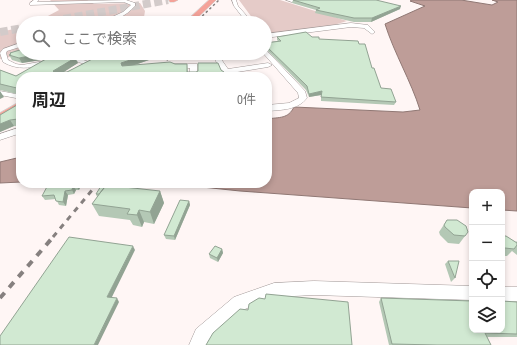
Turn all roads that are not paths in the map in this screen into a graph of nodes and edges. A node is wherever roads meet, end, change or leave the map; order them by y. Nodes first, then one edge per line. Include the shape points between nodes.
1 (37, 0) edge
2 (213, 0) edge
3 (234, 0) edge
4 (120, 16) edge
5 (196, 16) edge
6 (244, 16) edge
7 (372, 32) dead end
8 (272, 35) edge
9 (16, 46) edge
10 (61, 60) edge
11 (85, 60) edge
12 (218, 60) edge
13 (264, 60) edge
14 (272, 60) edge
15 (91, 61) joint
16 (268, 65) junction
17 (176, 66) edge
18 (74, 70) edge
19 (193, 72) edge
20 (226, 72) edge
21 (236, 72) edge
22 (0, 93) edge
23 (16, 96) edge
24 (272, 102) edge
25 (16, 107) edge
26 (272, 107) edge
27 (0, 118) edge
28 (16, 132) edge
29 (0, 137) edge
30 (469, 293) edge
31 (505, 294) edge
32 (517, 294) edge
33 (198, 345) edge

1 - 4 street via 32,4 124,1 133,4
2 - 5 highway
3 - 6 street
7 - 8 street via 364,26 351,25
9 - 10 street via 3,53 5,61 14,66 22,67
11 - 15 street
12 - 20 street
13 - 16 street
14 - 26 street via 304,98 295,105
15 - 18 highway
16 - 21 street
16 - 24 street via 293,95 284,102
17 - 19 street via 194,66
22 - 23 street
25 - 27 highway
28 - 29 street
30 - 33 street via 314,288 274,290 240,303 202,335
31 - 32 street

